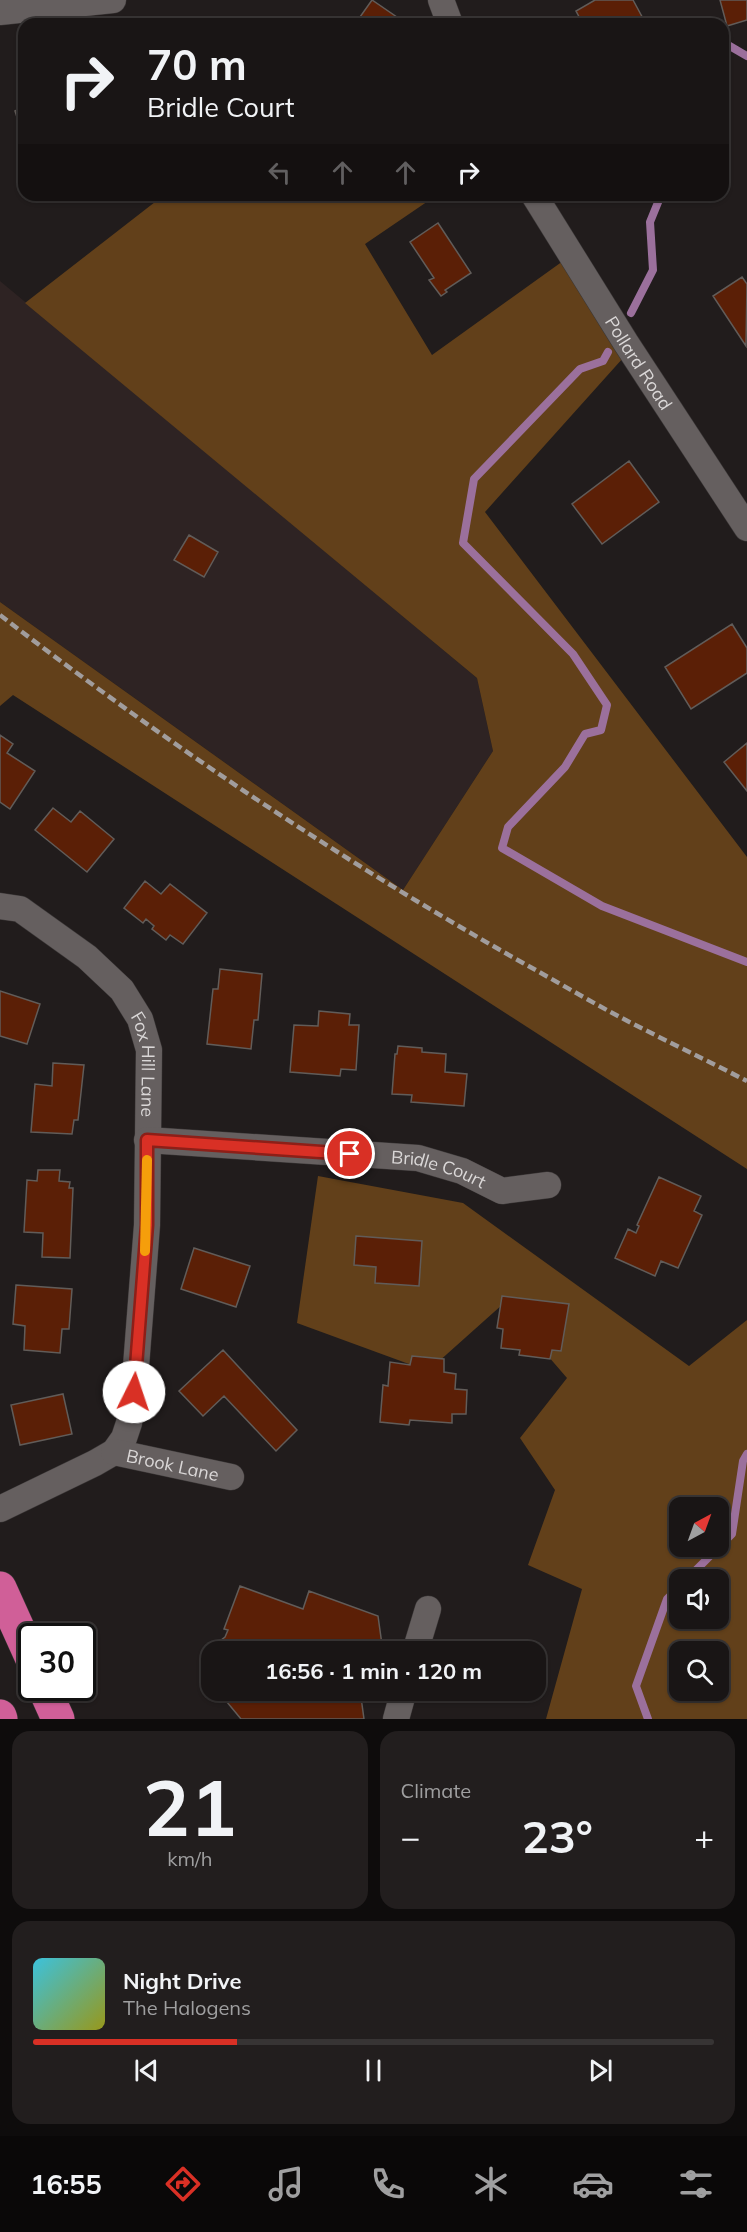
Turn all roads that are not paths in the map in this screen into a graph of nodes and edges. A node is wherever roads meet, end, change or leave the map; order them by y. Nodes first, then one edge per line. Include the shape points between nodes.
1 (113, 0) edge
2 (441, 0) edge
3 (0, 12) edge
4 (448, 18) edge
5 (538, 201) edge
6 (747, 528) edge
7 (0, 906) edge
8 (147, 1140) junction
9 (548, 1185) dead end
10 (114, 1452) junction
11 (231, 1478) dead end
12 (0, 1509) edge
13 (0, 1588) edge
14 (428, 1610) dead end
15 (18, 1628) edge
16 (418, 1641) edge
17 (50, 1701) edge
18 (401, 1701) edge
19 (58, 1719) edge
20 (396, 1719) edge

1 - 3 street
2 - 4 street
5 - 6 street, Pollard Road
7 - 8 street, Fox Hill Lane via 20,909 87,957 122,990 140,1019 149,1050
8 - 9 street, Bridle Court via 418,1158 462,1171 502,1191
8 - 10 street, Fox Hill Lane via 147,1225 134,1392 129,1423
10 - 11 street, Brook Lane
10 - 12 street
13 - 15 highway
14 - 16 street
17 - 19 highway
18 - 20 street

